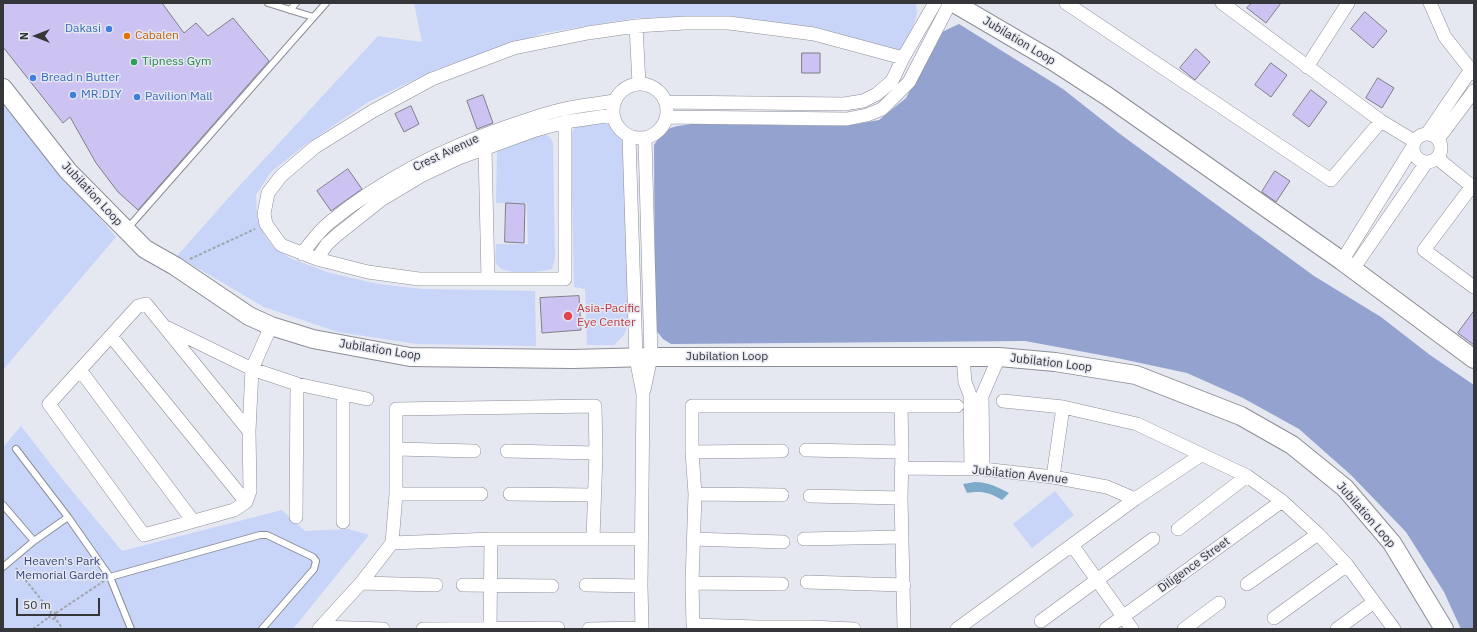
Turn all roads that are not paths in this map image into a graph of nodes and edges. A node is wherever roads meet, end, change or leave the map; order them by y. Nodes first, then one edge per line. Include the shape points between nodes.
1 (268, 3) edge
2 (296, 3) edge
3 (326, 3) edge
4 (935, 3) edge
5 (950, 3) edge
6 (954, 3) edge
7 (1066, 3) edge
8 (1222, 3) edge
9 (1348, 3) edge
10 (1430, 3) edge
11 (290, 10) junction
12 (313, 17) junction
13 (636, 26) junction
14 (903, 58) junction
15 (1308, 67) junction
16 (1472, 73) edge
17 (639, 84) junction
18 (3, 88) edge
19 (1474, 92) edge
20 (615, 101) junction
21 (666, 102) junction
22 (613, 114) junction
23 (667, 117) junction
24 (1380, 121) junction
25 (565, 122) junction
26 (481, 136) junction
27 (1433, 136) junction
28 (629, 137) junction
29 (645, 139) junction
30 (1413, 144) junction
31 (485, 149) junction
32 (1432, 161) junction
33 (1473, 187) edge
34 (1368, 221) junction
35 (1380, 229) junction
36 (126, 231) junction
37 (1355, 241) junction
38 (1366, 250) junction
39 (302, 254) junction
40 (317, 260) junction
41 (1348, 265) junction
42 (488, 279) junction
43 (1474, 287) edge
44 (271, 326) junction
45 (165, 327) junction
46 (111, 336) junction
47 (963, 357) junction
48 (643, 358) junction
49 (999, 358) junction
50 (1474, 359) edge
51 (252, 369) junction
52 (80, 370) junction
53 (298, 384) junction
54 (343, 394) junction
55 (976, 395) junction
56 (367, 399) dead end
57 (1003, 401) dead end
58 (901, 406) junction
59 (957, 406) dead end
60 (1063, 407) junction
61 (249, 431) junction
62 (16, 449) dead end
63 (396, 449) junction
64 (806, 450) dead end
65 (474, 451) dead end
66 (506, 451) dead end
67 (782, 451) dead end
68 (692, 452) junction
69 (902, 452) junction
70 (596, 453) junction
71 (1201, 455) junction
72 (901, 468) junction
73 (977, 469) junction
74 (1247, 476) junction
75 (1053, 477) junction
76 (396, 494) junction
77 (481, 494) dead end
78 (510, 494) dead end
79 (695, 494) junction
80 (593, 495) junction
81 (782, 495) dead end
82 (810, 496) dead end
83 (901, 498) junction
84 (1135, 499) junction
85 (1282, 501) junction
86 (246, 502) junction
87 (3, 505) edge
88 (68, 516) junction
89 (296, 517) dead end
90 (193, 521) junction
91 (343, 522) dead end
92 (1178, 529) dead end
93 (1318, 534) junction
94 (902, 537) junction
95 (491, 539) junction
96 (593, 539) junction
97 (641, 539) junction
98 (693, 539) junction
99 (804, 539) dead end
100 (1153, 539) dead end
101 (34, 540) junction
102 (392, 542) junction
103 (783, 542) dead end
104 (1072, 544) junction
105 (1347, 565) junction
106 (3, 567) edge
107 (110, 577) junction
108 (1096, 579) junction
109 (807, 582) dead end
110 (361, 583) junction
111 (692, 583) junction
112 (782, 584) dead end
113 (1247, 584) dead end
114 (436, 585) dead end
115 (463, 585) dead end
116 (586, 585) dead end
117 (904, 585) junction
118 (491, 586) junction
119 (552, 586) dead end
120 (641, 586) junction
121 (1374, 602) junction
122 (1219, 603) dead end
123 (1123, 616) junction
124 (1274, 618) dead end
125 (1041, 621) dead end
126 (320, 628) edge
127 (490, 628) edge
128 (558, 628) edge
129 (642, 628) edge
130 (705, 628) edge
131 (758, 628) edge
132 (811, 628) edge
133 (131, 629) edge
134 (262, 629) edge
135 (383, 629) edge
136 (423, 629) edge
137 (589, 629) edge
138 (854, 629) edge
139 (904, 629) edge
140 (957, 629) edge
141 (1106, 629) edge
142 (1132, 629) edge
143 (1184, 629) edge
144 (1337, 629) edge
145 (1394, 629) edge
146 (1444, 629) edge

1 - 11 lane
2 - 11 lane
3 - 12 lane
4 - 14 street
5 - 23 street via 909,82 882,110 847,119
6 - 41 main road, Jubilation Loop via 1108,96
7 - 24 street via 1331,180
8 - 15 street
9 - 15 street
10 - 16 street via 1445,37
11 - 12 lane
12 - 36 lane
13 - 14 street via 729,23 814,34
13 - 17 street
13 - 39 street via 514,48 432,79 315,147 281,176 268,193 264,214 266,224 281,245
14 - 21 street via 892,81 863,101 844,104
15 - 24 street
16 - 27 street
17 - 20 street via 624,89
17 - 21 street via 655,88
18 - 36 main road, Jubilation Loop via 68,171
19 - 27 street
20 - 22 street
20 - 26 street, Crest Avenue via 564,109
21 - 23 street
22 - 25 street, Crest Avenue
22 - 28 street via 616,124
23 - 29 street via 660,131
24 - 30 street
25 - 31 street, Crest Avenue
25 - 42 street via 565,279
26 - 31 street
26 - 39 street, Crest Avenue via 415,166 376,190 329,222
27 - 30 street via 1420,136
27 - 32 street via 1440,143 1441,151
28 - 29 street
28 - 48 street
29 - 48 street
30 - 32 street via 1415,157 1422,162
30 - 34 street
31 - 40 street, Crest Avenue via 420,176 381,200 327,244
31 - 42 street
32 - 33 street
32 - 35 street
33 - 43 street via 1424,250
34 - 35 street
34 - 37 street
35 - 38 street
36 - 44 main road, Jubilation Loop via 145,249 249,316
37 - 38 street
37 - 41 street
38 - 41 street
39 - 40 street
40 - 42 street via 368,272 419,279
41 - 50 main road, Jubilation Loop
44 - 48 main road, Jubilation Loop via 313,339 410,357
44 - 51 street
45 - 46 street via 146,304 138,306
45 - 51 street
45 - 61 street
46 - 52 street
46 - 86 street
47 - 48 main road, Jubilation Loop
47 - 49 main road, Jubilation Loop
47 - 55 street via 965,382
48 - 97 street
49 - 55 street
49 - 146 main road, Jubilation Loop via 1055,362 1136,375 1241,416 1292,446 1345,488 1392,543
51 - 53 street
51 - 61 street
52 - 90 street
52 - 90 street via 48,404 144,535
53 - 54 street
53 - 89 street
54 - 56 street
54 - 91 street
55 - 73 street
57 - 60 street
58 - 59 street
58 - 68 street via 692,406
58 - 69 street
60 - 71 street via 1137,424
60 - 75 street
61 - 86 street via 250,491
62 - 88 lane
63 - 65 street
63 - 70 street via 396,409 595,406
63 - 76 street
64 - 69 street
66 - 70 street
67 - 68 street
68 - 79 street
69 - 72 street
70 - 80 street
71 - 74 street
71 - 84 street
72 - 73 street, Jubilation Avenue
72 - 83 street
73 - 75 street, Jubilation Avenue
74 - 85 street
74 - 92 street
75 - 84 street, Jubilation Avenue via 1107,486
76 - 77 street
76 - 102 street
78 - 80 street
79 - 81 street
79 - 98 street
80 - 96 street
82 - 83 street
83 - 94 street
84 - 104 street
85 - 93 street
85 - 123 street, Diligence Street
86 - 90 street via 234,510
87 - 101 lane
88 - 101 lane
88 - 107 lane
93 - 105 street
93 - 113 street
94 - 99 street
94 - 117 street
95 - 96 street
95 - 102 street
95 - 118 street
96 - 97 street
97 - 120 street
98 - 103 street
98 - 111 street
100 - 108 street
101 - 106 lane
102 - 110 street
104 - 108 street
104 - 140 street
105 - 121 street
105 - 124 street
107 - 133 lane
107 - 134 lane via 267,535 313,557 316,561 314,569
108 - 123 street
108 - 125 street
109 - 117 street
110 - 114 street
110 - 126 street
111 - 112 street
111 - 130 street via 693,625
115 - 118 street
116 - 120 street
117 - 139 street
118 - 119 street
118 - 127 street
120 - 129 street
121 - 144 street
121 - 145 street
122 - 143 street
123 - 141 street, Diligence Street
123 - 142 street
126 - 135 street
127 - 128 street
127 - 136 street
129 - 137 street
130 - 131 street
131 - 132 street
132 - 138 street

